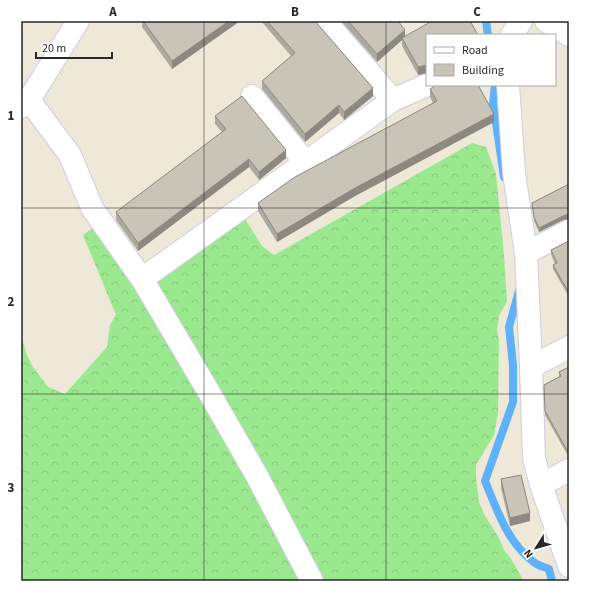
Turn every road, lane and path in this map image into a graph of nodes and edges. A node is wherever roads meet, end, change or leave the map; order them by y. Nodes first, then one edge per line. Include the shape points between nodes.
1 (78, 21) edge
2 (325, 21) edge
3 (521, 21) edge
4 (546, 21) edge
5 (513, 34) edge
6 (569, 35) edge
7 (426, 85) edge
8 (508, 86) edge
9 (252, 96) dead end
10 (393, 100) junction
11 (25, 104) edge
12 (305, 162) junction
13 (569, 232) edge
14 (526, 253) junction
15 (142, 279) junction
16 (569, 347) edge
17 (531, 367) junction
18 (569, 470) edge
19 (541, 485) junction
20 (569, 566) edge
21 (312, 581) edge

1 - 11 street
2 - 10 street
3 - 5 street
4 - 6 street
7 - 10 street
8 - 14 street via 514,172
9 - 12 street
10 - 12 street
11 - 15 street via 70,155 92,208
12 - 15 street
13 - 14 street
14 - 17 street
15 - 21 street via 257,476
16 - 17 street
17 - 19 street via 534,458
18 - 19 street
19 - 20 street

